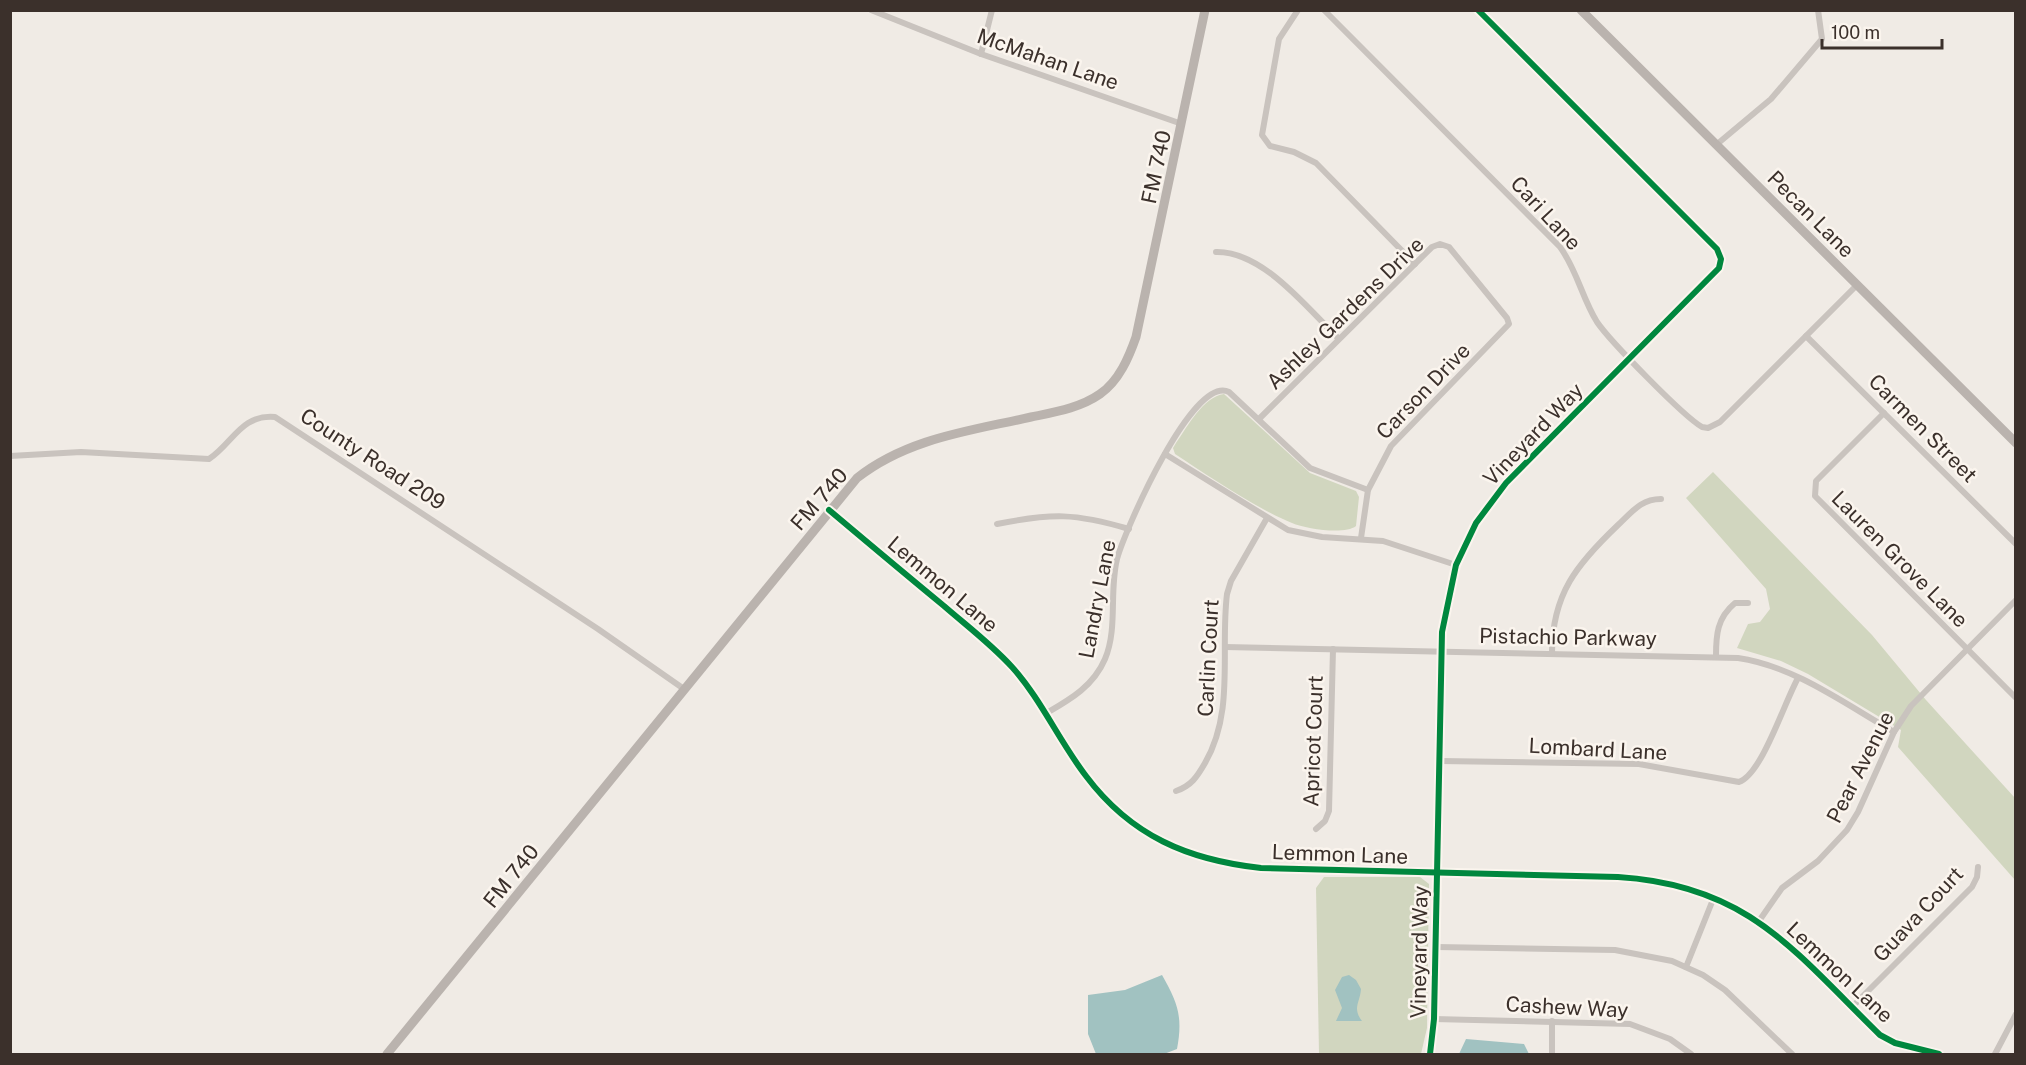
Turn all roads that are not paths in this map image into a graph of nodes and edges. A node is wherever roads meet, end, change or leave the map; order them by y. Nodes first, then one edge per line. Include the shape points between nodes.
1 (871, 10) edge
2 (992, 10) edge
3 (1205, 10) edge
4 (1298, 10) edge
5 (1324, 10) edge
6 (1478, 10) edge
7 (1581, 10) edge
8 (1818, 10) edge
9 (981, 54) junction
10 (1182, 124) junction
11 (1716, 145) junction
12 (1216, 252) dead end
13 (1415, 264) junction
14 (1478, 282) joint
15 (1857, 285) junction
16 (1806, 336) junction
17 (1338, 338) junction
18 (1630, 358) junction
19 (1884, 413) junction
20 (1259, 419) junction
21 (2016, 443) edge
22 (1166, 454) junction
23 (10, 456) edge
24 (1368, 490) junction
25 (1661, 500) dead end
26 (829, 510) junction
27 (1267, 518) junction
28 (997, 524) dead end
29 (1129, 529) junction
30 (1361, 538) junction
31 (2016, 544) edge
32 (1456, 565) junction
33 (2016, 600) edge
34 (1748, 603) dead end
35 (1225, 647) junction
36 (1333, 649) junction
37 (1967, 649) junction
38 (1442, 651) junction
39 (1552, 653) junction
40 (1716, 657) junction
41 (1798, 678) junction
42 (684, 689) junction
43 (2016, 698) edge
44 (1045, 714) junction
45 (1894, 732) junction
46 (1440, 761) junction
47 (1176, 791) dead end
48 (1316, 829) dead end
49 (1978, 867) dead end
50 (1438, 874) junction
51 (1714, 897) junction
52 (1759, 921) junction
53 (1436, 947) junction
54 (1686, 967) junction
55 (1852, 1007) junction
56 (2016, 1014) edge
57 (1434, 1019) junction
58 (1552, 1021) junction
59 (387, 1054) edge
60 (1430, 1054) edge
61 (1552, 1054) edge
62 (1691, 1054) edge
63 (1792, 1054) edge
64 (1939, 1054) edge
65 (1995, 1054) edge

1 - 9 street, McMahan Lane
2 - 9 street
3 - 10 main road, FM 740 / FM 740
4 - 13 street via 1279,39 1262,135 1270,146 1316,163
5 - 18 street, Cari Lane via 1560,247 1597,322
6 - 18 street, Vineyard Way via 1720,254 1719,268
7 - 11 main road, Pecan Lane
8 - 11 street via 1822,39 1771,99
9 - 10 street, McMahan Lane
10 - 26 main road, FM 740 / FM 740 via 1136,337 1110,386 1066,409 907,447 857,478
11 - 15 main road, Pecan Lane
12 - 17 street via 1230,252 1261,266
13 - 14 street, Ashley Gardens Drive via 1432,247 1445,245
13 - 17 street, Ashley Gardens Drive
14 - 24 street, Carson Drive via 1507,318 1508,327 1399,436
15 - 16 street, Cari Lane
15 - 21 main road, Pecan Lane
16 - 18 street, Cari Lane via 1720,422 1708,428 1696,424
16 - 19 street, Carmen Street
17 - 20 street, Ashley Gardens Drive
18 - 32 street, Vineyard Way via 1506,483 1476,524
19 - 31 street, Carmen Street
19 - 37 street, Lauren Grove Lane via 1816,481 1815,496
20 - 22 street, Landry Lane via 1229,392 1217,390 1195,410
20 - 24 street, Landry Lane via 1311,468
22 - 27 street
22 - 29 street, Landry Lane
23 - 42 street, County Road 209 via 81,452 209,459 241,426 265,416 275,417 598,628
24 - 30 street, Carson Drive
25 - 39 street via 1639,505 1576,568 1558,608
26 - 42 main road, FM 740 / FM 740
26 - 44 street, Lemmon Lane via 997,651
27 - 30 street via 1298,533
27 - 35 street, Carlin Court via 1232,581 1226,608
28 - 29 street via 1066,514
29 - 44 street, Landry Lane via 1114,577 1106,657 1084,689
30 - 32 street via 1394,544
32 - 38 street, Vineyard Way via 1445,610
33 - 37 street, Pear Avenue
34 - 40 street via 1735,603 1723,615 1717,630
35 - 36 street, Pistachio Parkway
35 - 47 street, Carlin Court via 1219,733 1194,780
36 - 38 street, Pistachio Parkway
36 - 48 street, Apricot Court via 1329,811
37 - 43 street, Lauren Grove Lane
37 - 45 street, Pear Avenue via 1911,706
38 - 39 street, Pistachio Parkway
38 - 46 street, Vineyard Way
39 - 40 street, Pistachio Parkway
40 - 41 street, Pistachio Parkway via 1762,663
41 - 45 street, Pistachio Parkway
41 - 46 street, Lombard Lane via 1760,764 1738,782 1639,764
42 - 59 main road, FM 740 / FM 740
44 - 50 street, Lemmon Lane via 1086,776 1114,808 1145,832 1175,848 1217,862 1261,868
45 - 52 street, Pear Avenue via 1847,830 1818,861 1782,888
46 - 50 street, Vineyard Way
49 - 55 street, Guava Court via 1972,887
50 - 51 street, Lemmon Lane via 1647,878
50 - 53 street, Vineyard Way
51 - 52 street, Lemmon Lane
51 - 54 street
52 - 55 street, Lemmon Lane
53 - 54 street via 1615,950
53 - 57 street, Vineyard Way
54 - 63 street via 1725,990
55 - 64 street, Lemmon Lane via 1888,1039
56 - 65 street
57 - 58 street, Cashew Way
57 - 60 street, Vineyard Way
58 - 61 street
58 - 62 street, Cashew Way via 1637,1026 1670,1039

